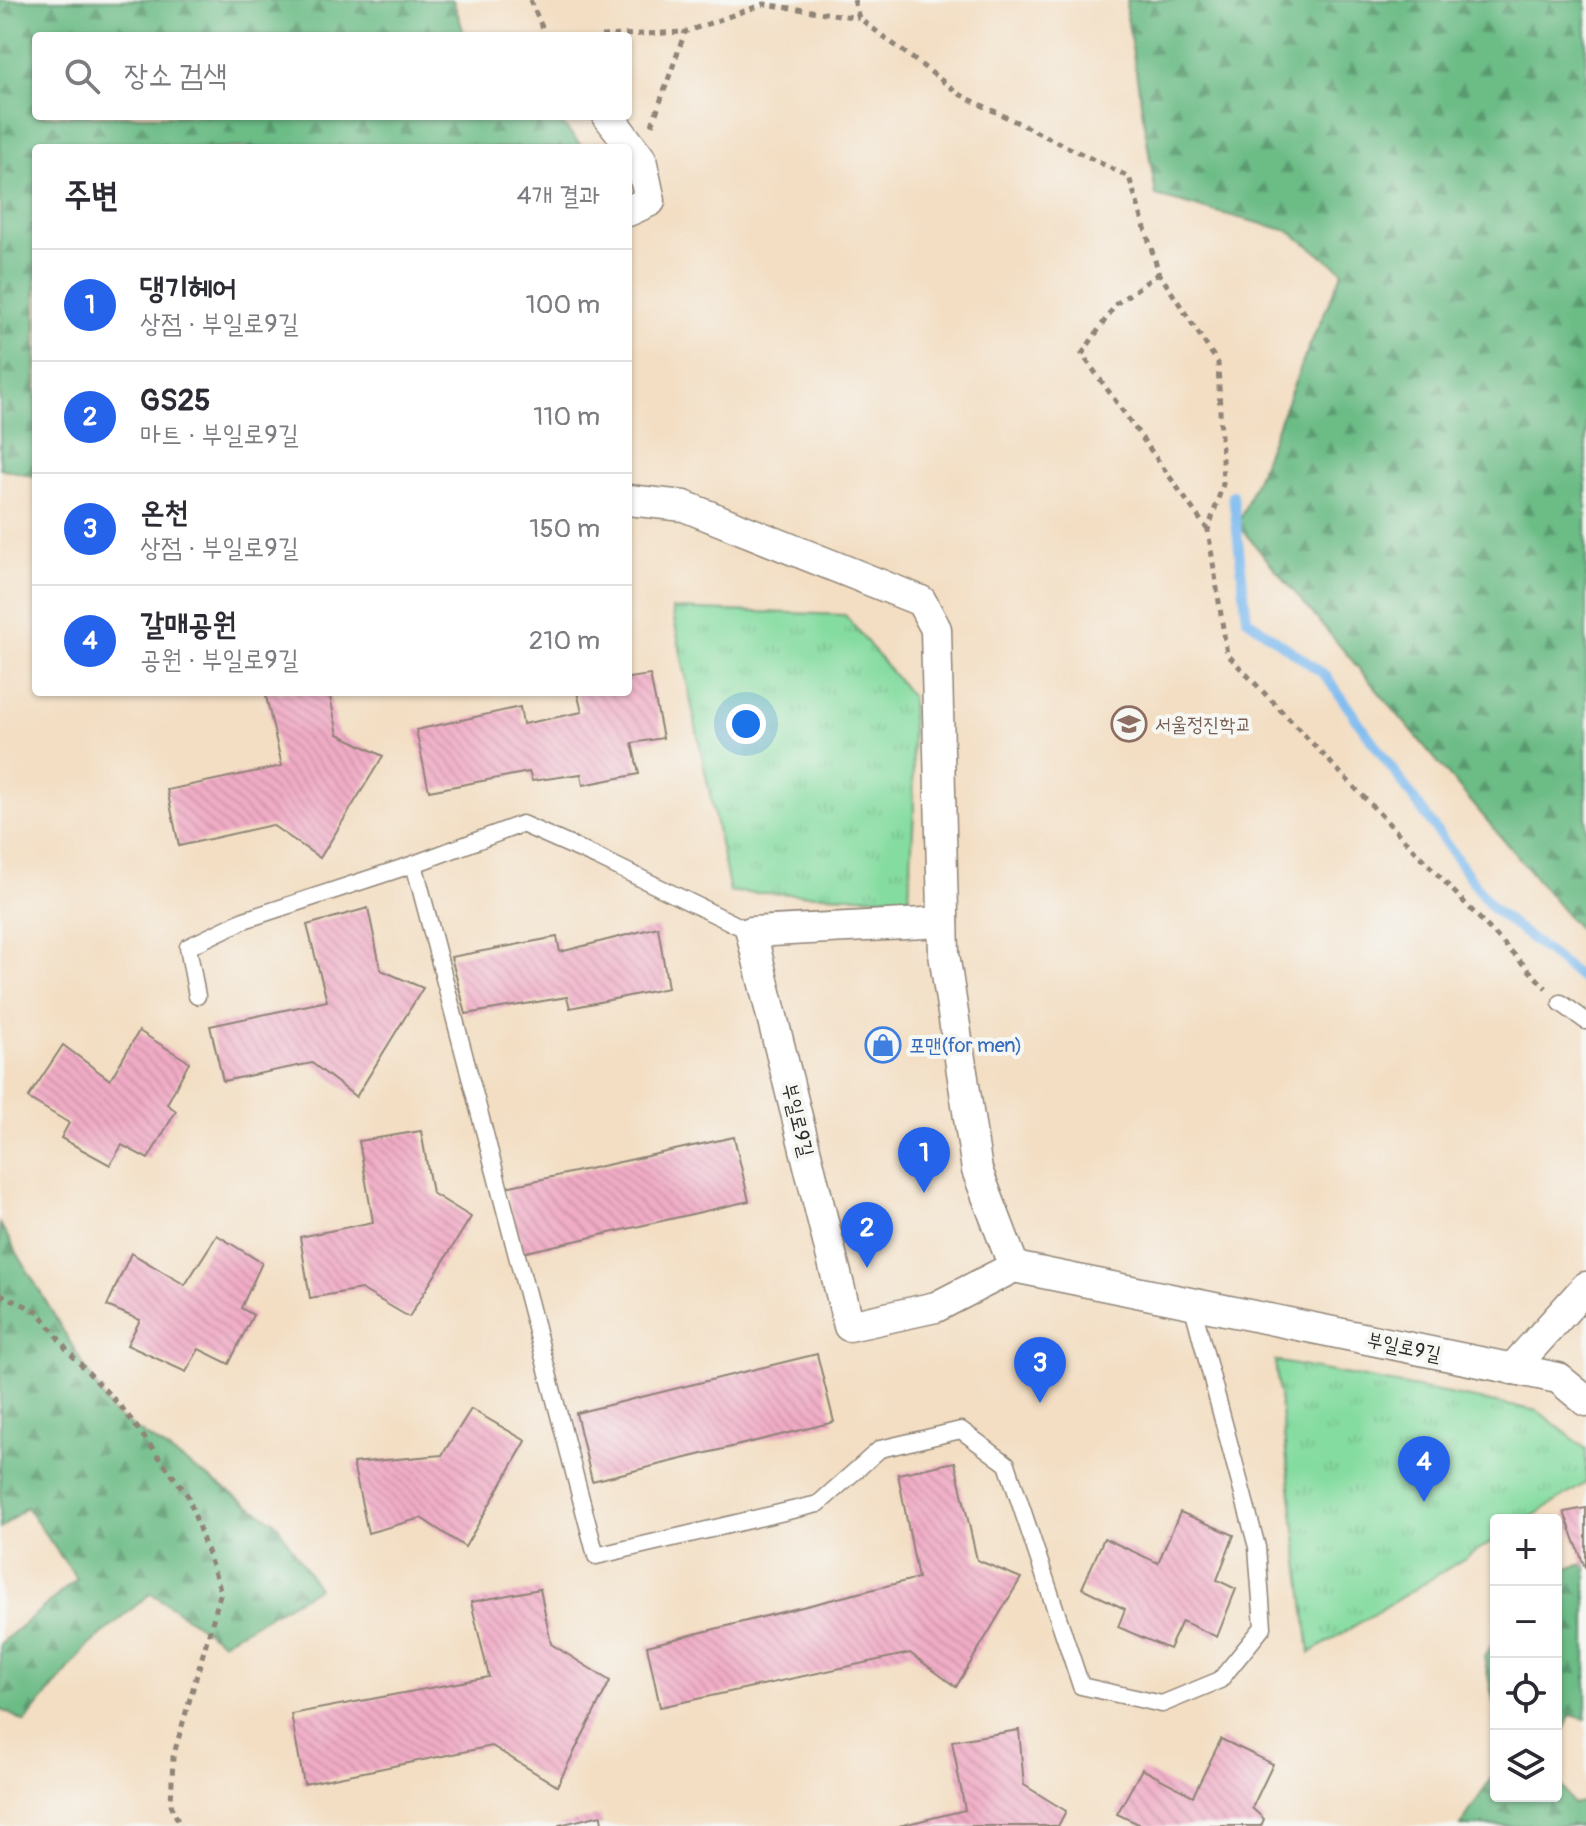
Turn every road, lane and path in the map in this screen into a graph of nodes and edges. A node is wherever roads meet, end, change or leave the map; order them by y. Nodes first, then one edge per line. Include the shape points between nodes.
1 (530, 0) edge
2 (854, 0) edge
3 (859, 18) junction
4 (544, 32) edge
5 (685, 32) junction
6 (632, 35) edge
7 (611, 120) edge
8 (629, 144) edge
9 (632, 147) edge
10 (641, 159) junction
11 (632, 209) edge
12 (1159, 273) junction
13 (632, 500) edge
14 (1208, 530) junction
15 (414, 864) junction
16 (943, 922) junction
17 (751, 932) junction
18 (197, 996) dead end
19 (1561, 1003) joint
20 (1586, 1021) edge
21 (1014, 1267) junction
22 (1586, 1287) edge
23 (0, 1294) edge
24 (1192, 1304) junction
25 (1512, 1369) junction
26 (1586, 1401) edge
27 (180, 1826) edge

1 - 4 path
2 - 3 path
3 - 5 path via 764,4
3 - 12 path via 961,95 1129,177
5 - 6 path
5 - 10 path
7 - 8 street
9 - 10 street
10 - 11 street via 650,201
12 - 14 path via 1218,363 1223,484
12 - 14 path via 1116,304 1082,354
13 - 16 street via 684,506 921,601 936,629
14 - 19 path via 1227,654
15 - 17 lane via 522,824
15 - 18 lane via 244,920 188,947
15 - 24 lane via 596,1556 818,1504 880,1449 961,1430 1007,1464 1081,1686 1162,1704 1220,1680 1263,1627 1257,1547
16 - 17 street
16 - 21 street via 977,1170
17 - 21 street, 부일로9길 via 849,1326 936,1307
19 - 20 lane
21 - 24 street, 부일로9길
22 - 25 street
23 - 27 path via 39,1312 123,1409 188,1496 221,1592 173,1757 171,1804
24 - 25 street, 부일로9길
25 - 26 street, 부일로9길 via 1558,1378

